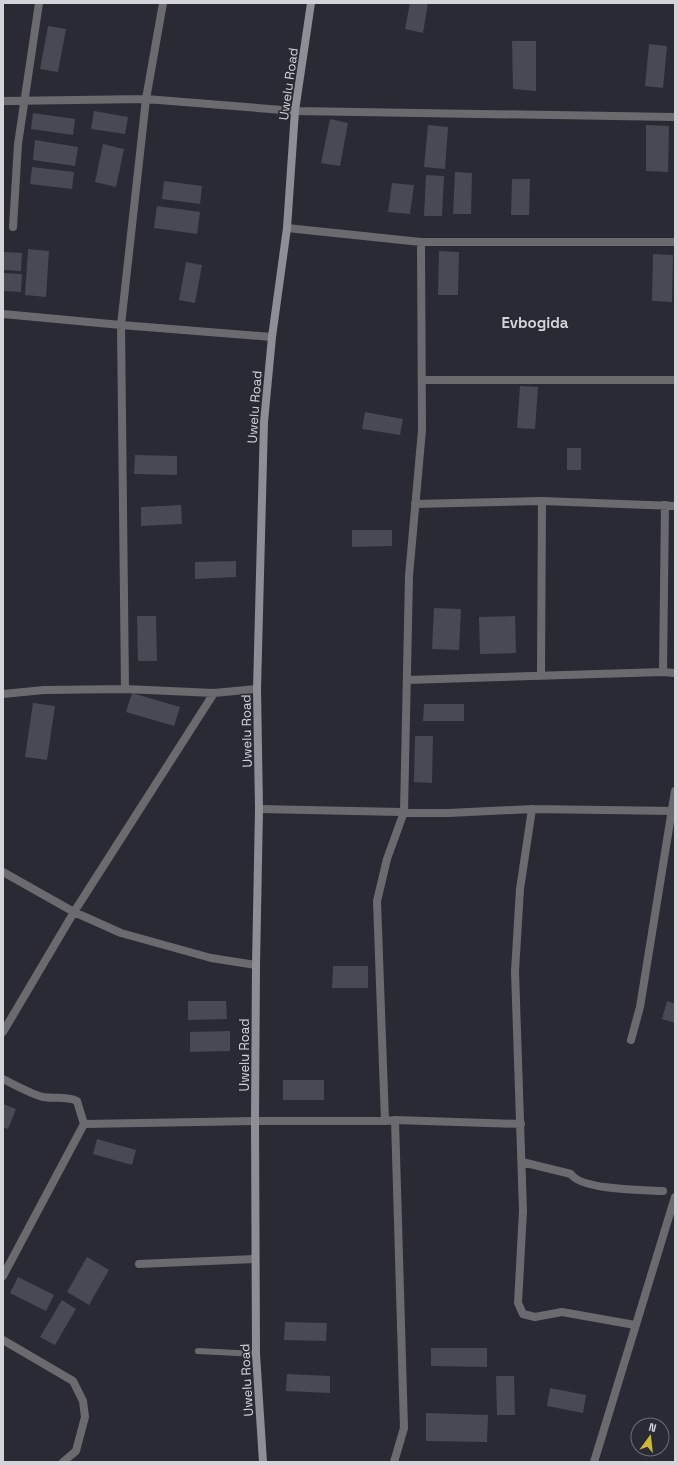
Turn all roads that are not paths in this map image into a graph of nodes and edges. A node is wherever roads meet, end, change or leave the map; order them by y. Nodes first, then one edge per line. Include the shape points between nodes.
1 (39, 3) edge
2 (163, 3) edge
3 (311, 3) edge
4 (146, 100) junction
5 (3, 101) edge
6 (24, 101) junction
7 (295, 111) junction
8 (675, 117) edge
9 (13, 227) dead end
10 (286, 228) junction
11 (421, 242) junction
12 (675, 242) edge
13 (3, 314) edge
14 (121, 325) junction
15 (272, 337) junction
16 (422, 380) junction
17 (675, 380) edge
18 (542, 501) junction
19 (415, 504) junction
20 (665, 505) junction
21 (675, 506) edge
22 (663, 672) junction
23 (675, 673) edge
24 (541, 675) junction
25 (407, 680) junction
26 (125, 689) junction
27 (257, 689) junction
28 (214, 693) junction
29 (3, 694) edge
30 (675, 791) edge
31 (259, 808) junction
32 (532, 809) junction
33 (673, 811) edge
34 (404, 812) junction
35 (3, 872) edge
36 (74, 912) junction
37 (256, 965) junction
38 (3, 1032) edge
39 (632, 1040) dead end
40 (3, 1079) edge
41 (395, 1120) junction
42 (256, 1121) junction
43 (386, 1121) junction
44 (84, 1124) junction
45 (521, 1124) junction
46 (522, 1162) junction
47 (663, 1192) dead end
48 (675, 1197) edge
49 (256, 1259) junction
50 (140, 1264) dead end
51 (3, 1276) edge
52 (635, 1325) junction
53 (3, 1340) edge
54 (198, 1351) dead end
55 (256, 1354) junction
56 (63, 1462) edge
57 (263, 1462) edge
58 (394, 1462) edge
59 (594, 1462) edge

1 - 6 street
2 - 4 street
3 - 7 street, Uwelu Road
4 - 6 street
4 - 7 street
4 - 14 street
5 - 6 street
6 - 9 street via 18,144
7 - 8 street
7 - 10 street, Uwelu Road
10 - 11 street
10 - 15 street, Uwelu Road
11 - 12 street
11 - 16 street
13 - 14 street
14 - 15 street
14 - 26 street
15 - 27 street, Uwelu Road via 264,422
16 - 17 street
16 - 19 street via 422,430
18 - 19 street
18 - 20 street
18 - 24 street
19 - 25 street via 409,576
20 - 21 street
20 - 22 street
22 - 23 street
22 - 24 street
24 - 25 street
25 - 34 street
26 - 28 street
26 - 29 street via 44,690
27 - 28 street
27 - 31 street, Uwelu Road
28 - 36 street
30 - 33 street
31 - 34 street
31 - 37 street, Uwelu Road
32 - 33 street
32 - 34 street via 448,813
32 - 45 street via 520,889 515,971
33 - 39 street via 640,1007
34 - 43 street via 387,859 377,901
35 - 36 street
36 - 37 street via 121,933 211,958
36 - 38 street
37 - 42 street, Uwelu Road
40 - 44 street via 43,1097 70,1098 77,1101
41 - 43 street
41 - 45 street
41 - 58 street via 404,1428
42 - 43 street
42 - 44 street
42 - 49 street, Uwelu Road
44 - 51 street
45 - 46 street
46 - 47 street via 571,1174 582,1182 608,1188
46 - 52 street via 523,1210 518,1303 523,1314 535,1317 562,1312
48 - 52 street
49 - 50 street
49 - 55 street, Uwelu Road
52 - 59 street
53 - 56 street via 73,1381 83,1400 85,1417 76,1451
54 - 55 lane
55 - 57 street, Uwelu Road

